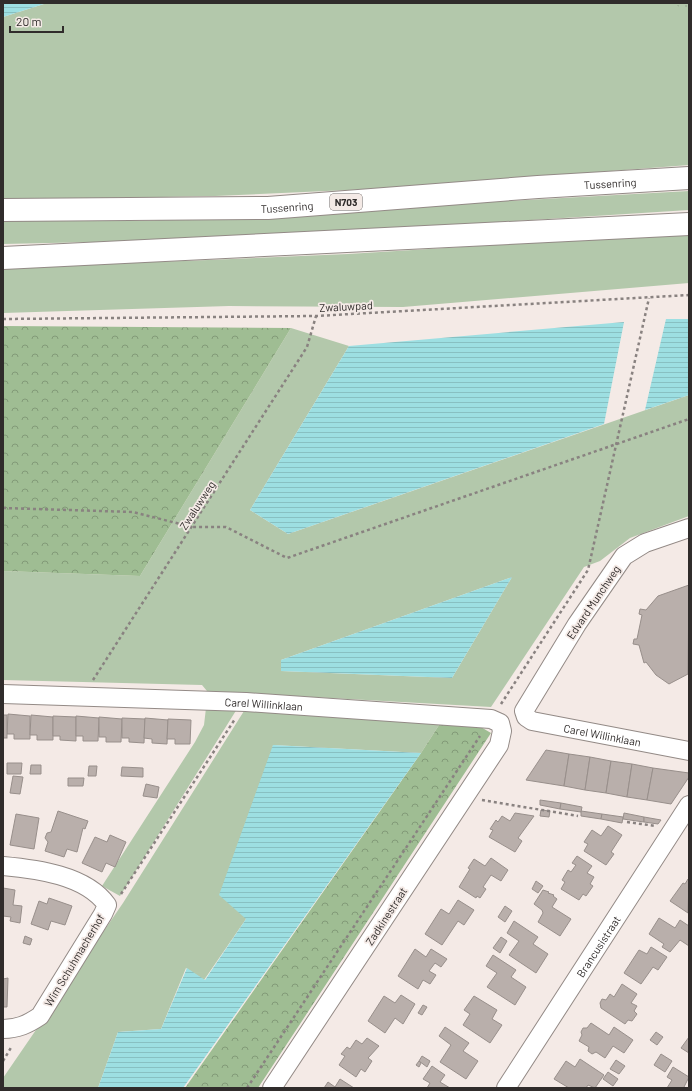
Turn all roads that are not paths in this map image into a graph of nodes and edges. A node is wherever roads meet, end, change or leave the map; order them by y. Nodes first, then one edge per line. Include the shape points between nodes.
1 (689, 178) edge
2 (3, 210) edge
3 (689, 224) edge
4 (3, 258) edge
5 (689, 528) edge
6 (3, 694) edge
7 (525, 708) joint
8 (498, 745) joint
9 (689, 751) edge
10 (689, 805) edge
11 (3, 866) edge
12 (3, 1029) edge
13 (272, 1088) edge
14 (506, 1088) edge

1 - 2 highway, Tussenring / N703 via 268,208
3 - 4 highway
5 - 7 street, Edvard Munchweg via 644,543 624,556 577,624
6 - 8 street, Carel Willinklaan via 246,702 491,719 500,723 502,731
7 - 9 street, Carel Willinklaan via 526,717 532,721
8 - 13 street, Zadkinestraat
10 - 14 street, Brancusistraat
11 - 12 street, Wim Schuhmacherhof via 44,870 94,891 107,905 40,1016 25,1025

